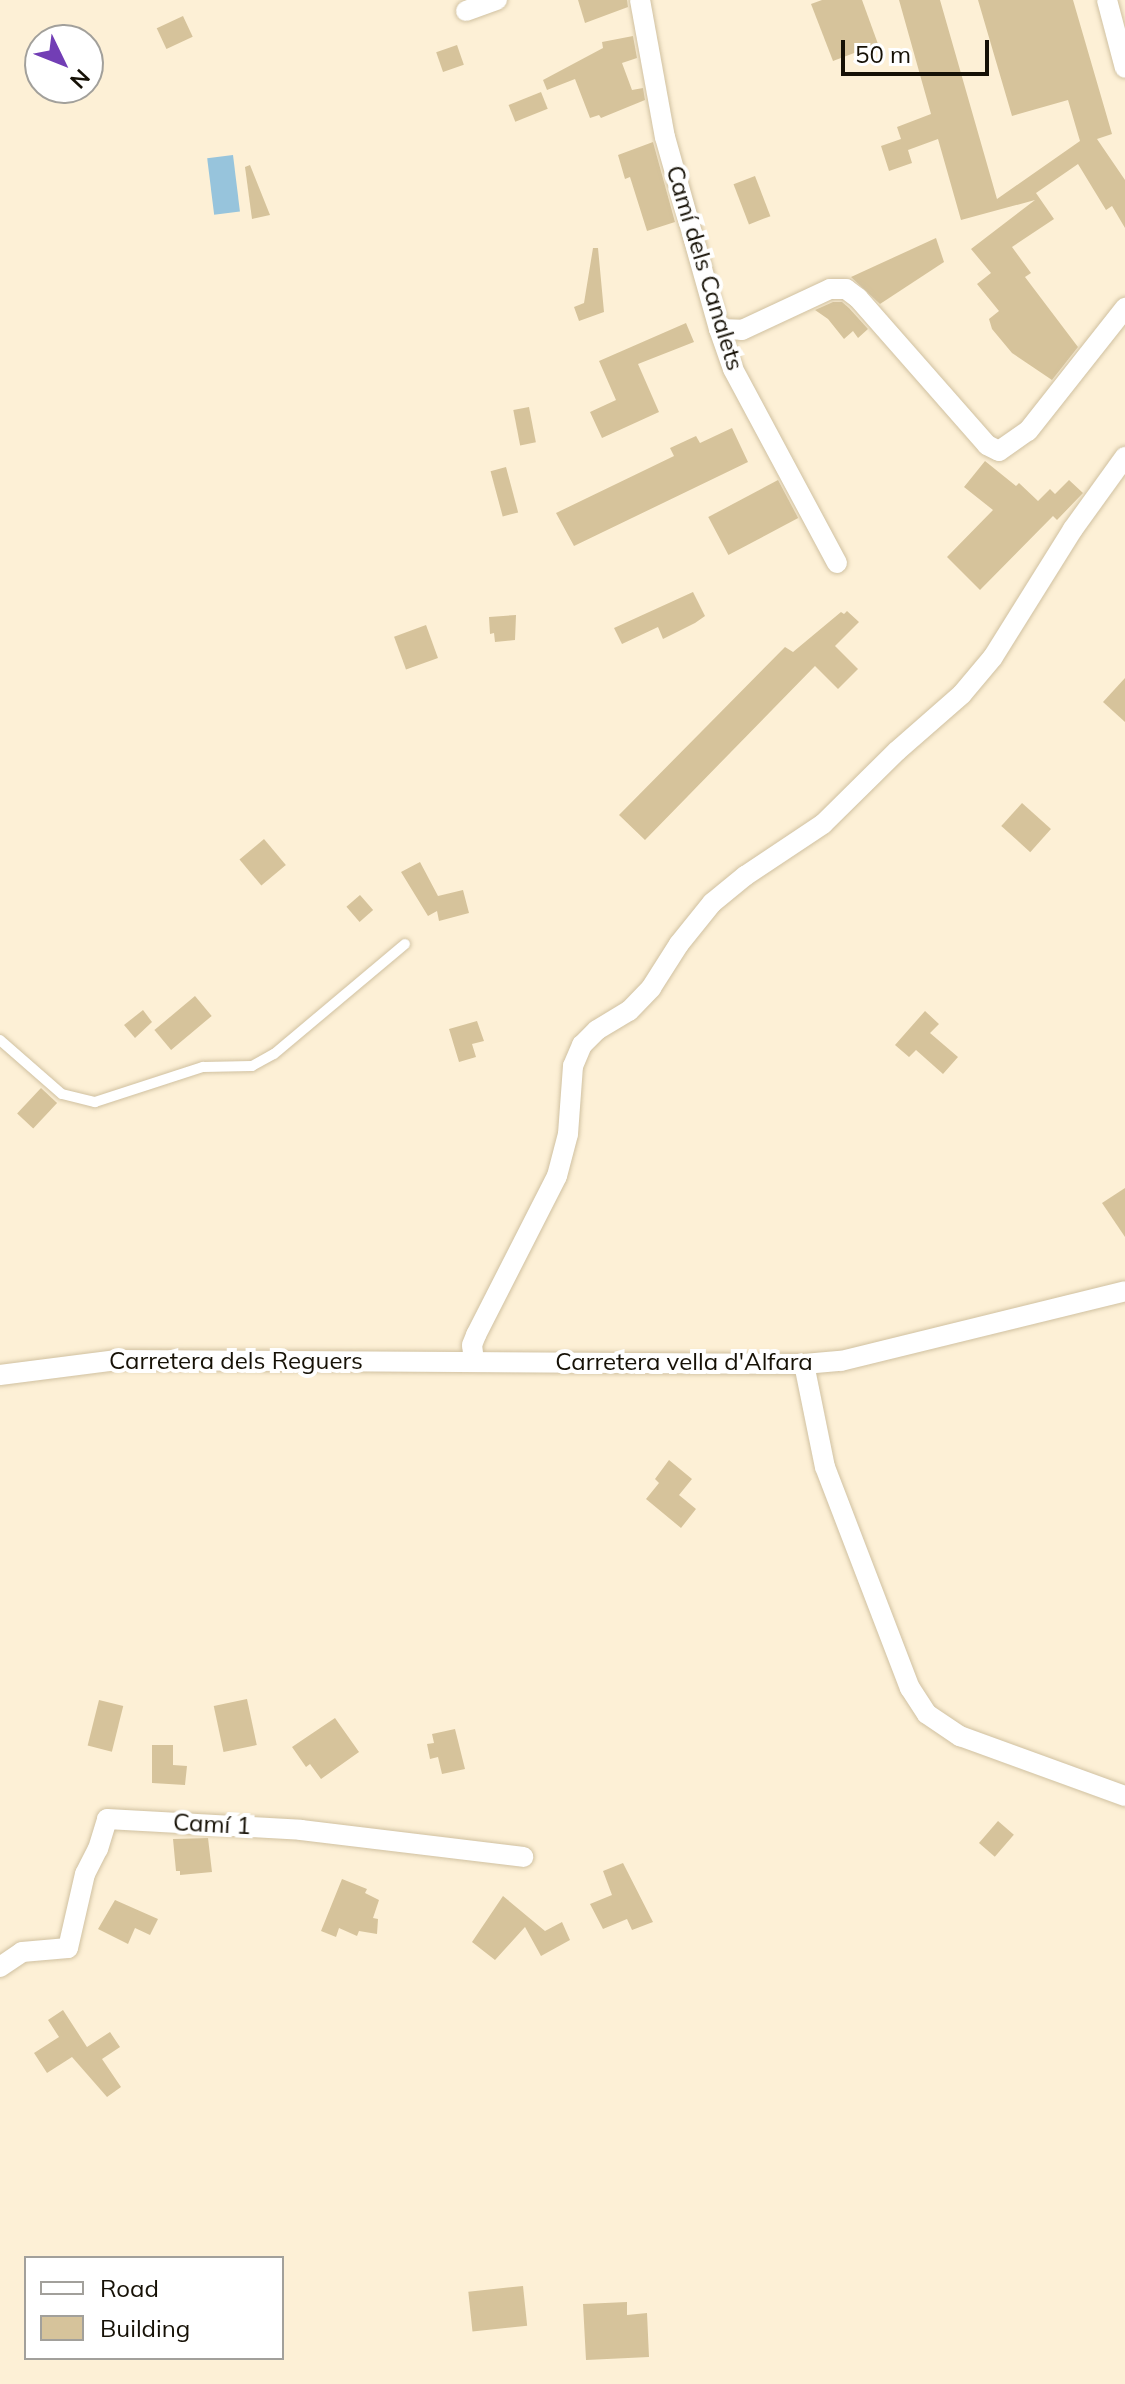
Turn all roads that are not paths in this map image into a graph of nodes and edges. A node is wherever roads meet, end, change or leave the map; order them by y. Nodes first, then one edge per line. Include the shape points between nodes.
1 (497, 0) edge
2 (640, 0) edge
3 (1107, 0) edge
4 (466, 11) dead end
5 (1125, 68) edge
6 (1125, 308) edge
7 (719, 329) junction
8 (1125, 457) edge
9 (837, 563) dead end
10 (405, 944) dead end
11 (0, 1040) edge
12 (1125, 1291) edge
13 (474, 1361) junction
14 (804, 1364) junction
15 (0, 1375) edge
16 (1125, 1796) edge
17 (523, 1857) dead end
18 (0, 1967) edge

1 - 4 street
2 - 7 street, Camí dels Canalets via 665,137
3 - 5 street
6 - 7 street via 1028,431 999,451 987,445 846,289 830,289 742,330
7 - 9 street, Camí dels Canalets via 733,369
8 - 13 street via 993,657 962,694 823,824 712,903 651,988 582,1045 573,1066 568,1134 557,1176 476,1335
10 - 11 lane via 274,1054 252,1066 203,1067 95,1102 62,1094
12 - 14 street, Carretera vella d'Alfara via 841,1361
13 - 14 street, Carretera vella d'Alfara
13 - 15 street, Carretera dels Reguers via 117,1360
14 - 16 street via 825,1467 910,1688 927,1714 960,1736
17 - 18 street, Camí 1 via 301,1830 107,1819 85,1874 68,1948 22,1952

